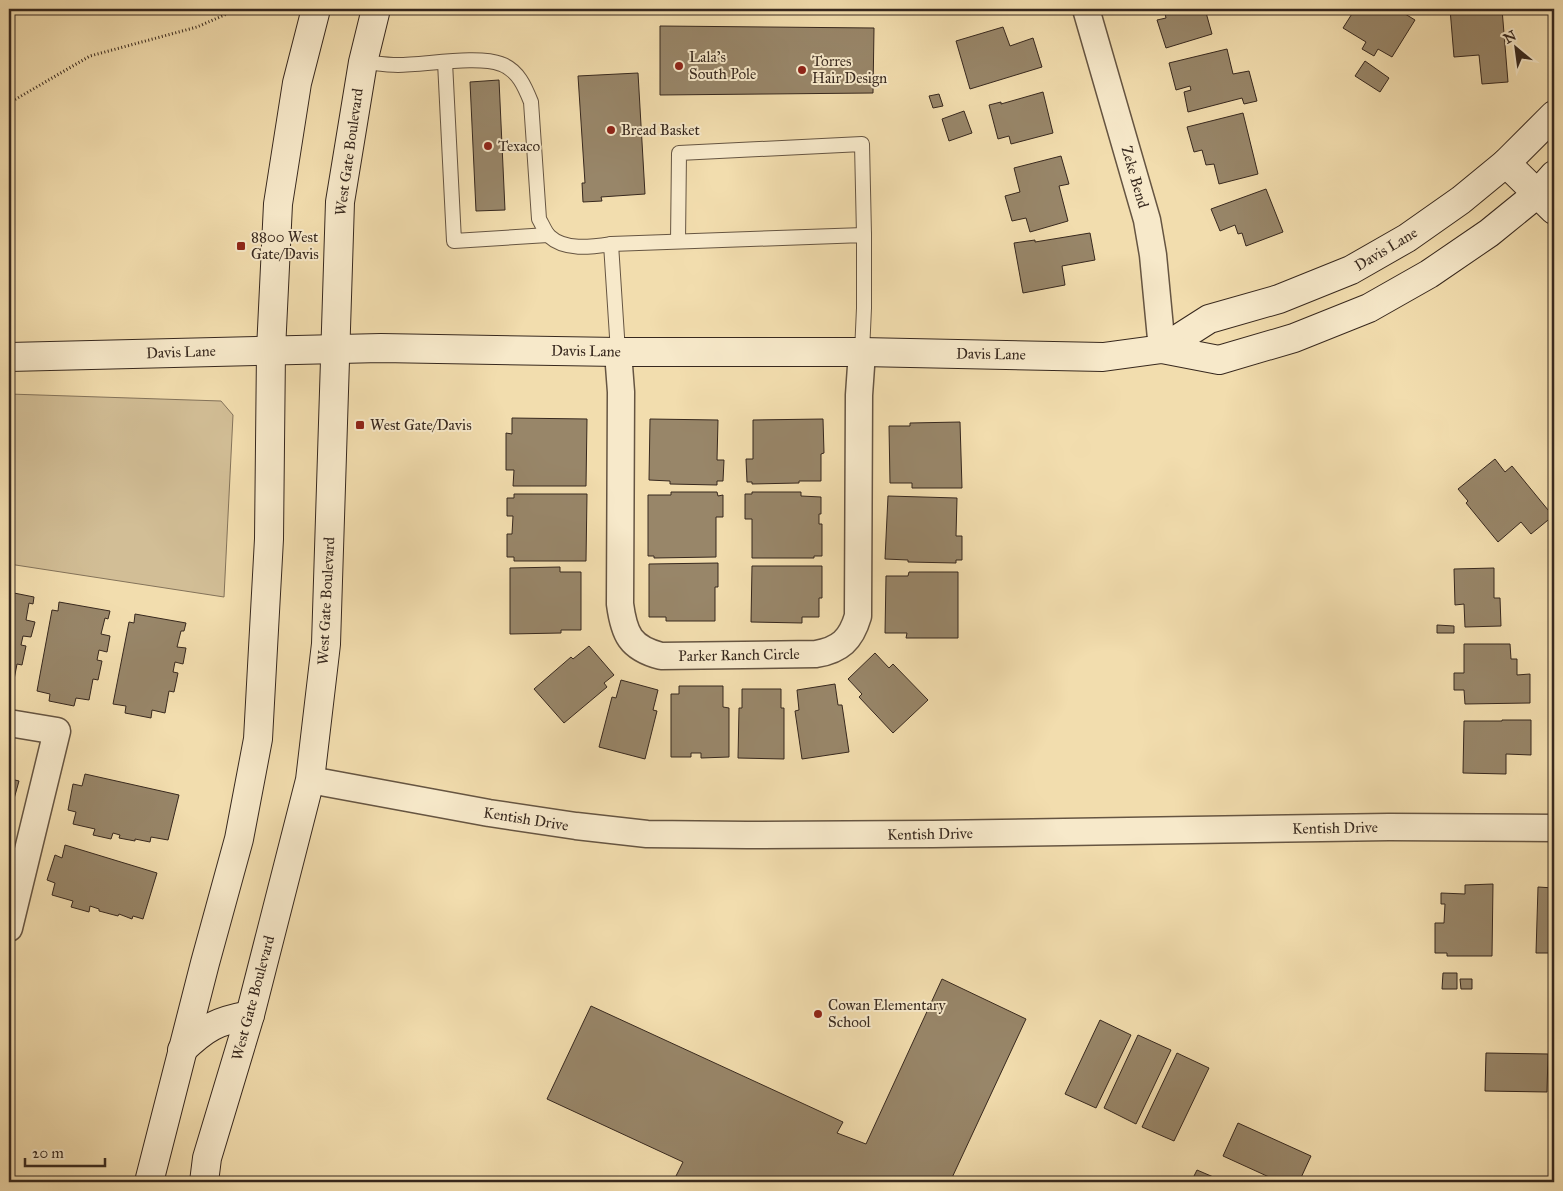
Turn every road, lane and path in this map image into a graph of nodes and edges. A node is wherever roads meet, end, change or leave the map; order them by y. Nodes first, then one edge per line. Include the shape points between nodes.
1 (238, 9) edge
2 (316, 9) edge
3 (376, 9) edge
4 (1086, 9) edge
5 (363, 62) junction
6 (445, 62) junction
7 (9, 103) edge
8 (1554, 114) edge
9 (1506, 163) junction
10 (1548, 193) edge
11 (548, 235) junction
12 (864, 235) junction
13 (678, 241) junction
14 (611, 244) junction
15 (334, 348) junction
16 (1162, 349) junction
17 (271, 350) junction
18 (618, 352) junction
19 (862, 352) junction
20 (9, 357) edge
21 (9, 723) edge
22 (310, 780) junction
23 (1554, 828) edge
24 (9, 928) edge
25 (250, 1015) junction
26 (182, 1050) junction
27 (149, 1182) edge
28 (204, 1182) edge

1 - 7 path via 197,27 90,56
2 - 17 main road via 297,83 278,204
3 - 5 main road, West Gate Boulevard
4 - 16 street, Zeke Bend via 1147,220
5 - 6 lane via 396,65
5 - 15 main road, West Gate Boulevard via 340,202
6 - 11 lane via 486,60 502,64 515,72 526,87 531,102 539,219
6 - 11 lane via 454,242
8 - 9 main road, Davis Lane
9 - 10 main road
9 - 16 main road, Davis Lane via 1407,238 1352,270 1278,299 1209,319
10 - 16 main road, Davis Lane via 1429,274 1361,311 1294,338 1219,360
11 - 14 lane via 560,244 587,247
12 - 13 lane
12 - 13 lane via 862,144 679,153
12 - 19 lane
13 - 14 lane
14 - 18 lane
15 - 17 main road, Davis Lane
15 - 18 main road, Davis Lane
15 - 22 main road, West Gate Boulevard via 326,644
16 - 19 main road, Davis Lane via 1104,357
17 - 20 main road, Davis Lane
17 - 26 main road via 269,539 258,738 239,839
18 - 19 main road, Davis Lane
18 - 19 street, Parker Ranch Circle via 622,620 627,635 636,646 661,656 816,654 829,652 850,636 858,616
21 - 24 street via 57,731
22 - 23 street, Kentish Drive via 489,813 647,834
22 - 25 main road, West Gate Boulevard
25 - 26 main road via 218,1023
25 - 28 main road, West Gate Boulevard via 207,1158
26 - 27 main road

